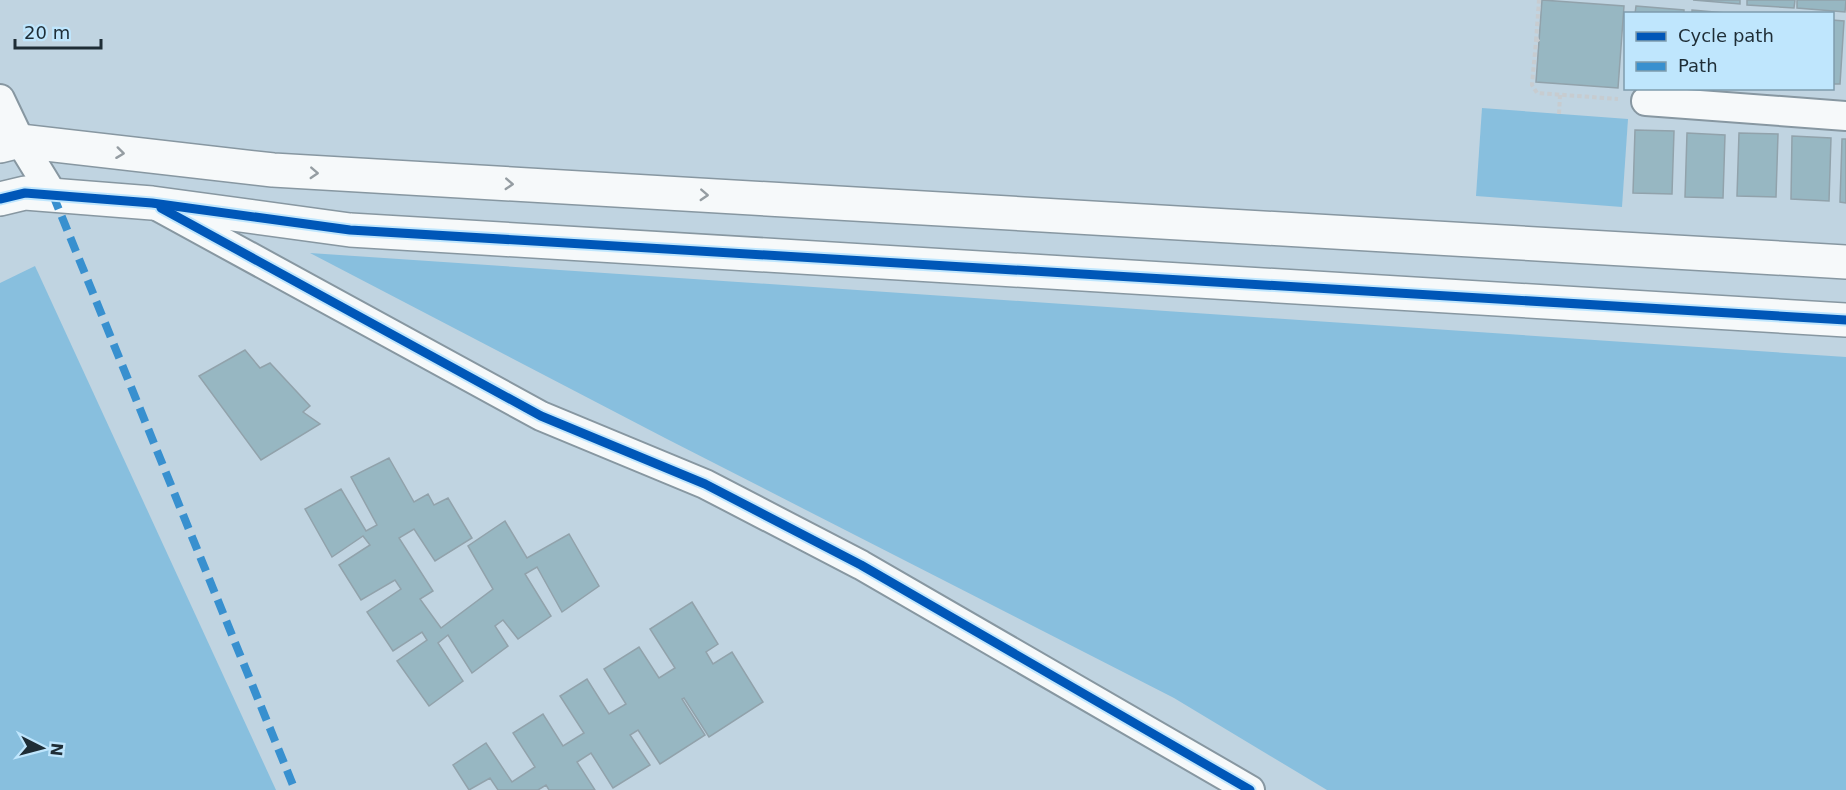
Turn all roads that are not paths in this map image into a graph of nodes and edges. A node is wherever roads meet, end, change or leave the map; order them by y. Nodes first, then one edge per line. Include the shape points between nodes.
1 (0, 99) edge
2 (1646, 101) road end
3 (1846, 116) edge
4 (10, 144) edge
5 (77, 148) junction
6 (68, 196) junction
7 (0, 199) edge
8 (152, 203) junction
9 (1846, 262) edge
10 (1846, 320) edge
11 (1250, 790) edge

1 - 4 street
2 - 3 street
4 - 5 street
4 - 6 street
5 - 6 street
5 -> 9 street via 273,170
6 - 7 street via 25,193
6 - 8 street
8 - 10 street via 350,230
8 - 11 street via 541,417 705,484 861,565

